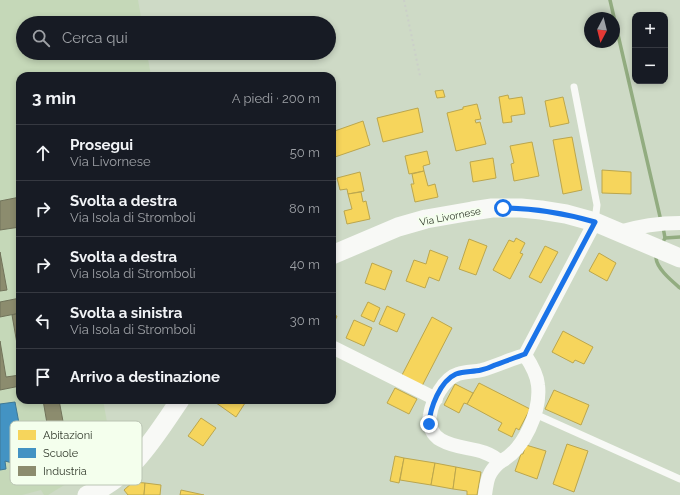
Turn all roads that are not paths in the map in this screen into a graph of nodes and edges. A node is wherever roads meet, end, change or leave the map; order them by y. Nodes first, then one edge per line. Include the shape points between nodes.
1 (574, 87) dead end
2 (595, 222) junction
3 (668, 224) edge
4 (619, 232) junction
5 (336, 252) edge
6 (680, 258) edge
7 (336, 349) edge
8 (525, 354) junction
9 (436, 399) junction
10 (177, 404) edge
11 (535, 414) junction
12 (142, 453) edge
13 (500, 462) junction
14 (680, 479) edge
15 (106, 485) edge
16 (87, 495) edge
17 (485, 495) edge

1 - 2 lane via 597,205
2 - 4 street, Via Livornese
2 - 5 street, Via Livornese via 541,210 492,208 426,219 398,227
2 - 8 street
3 - 4 street via 631,228
4 - 6 street, Via Livornese
7 - 9 street
8 - 9 street via 481,370 456,374 446,381
8 - 11 street via 538,384
9 - 13 street via 429,424 440,440 484,452
10 - 12 street
11 - 13 street via 519,446
11 - 14 lane
13 - 17 street via 489,474
15 - 16 street

